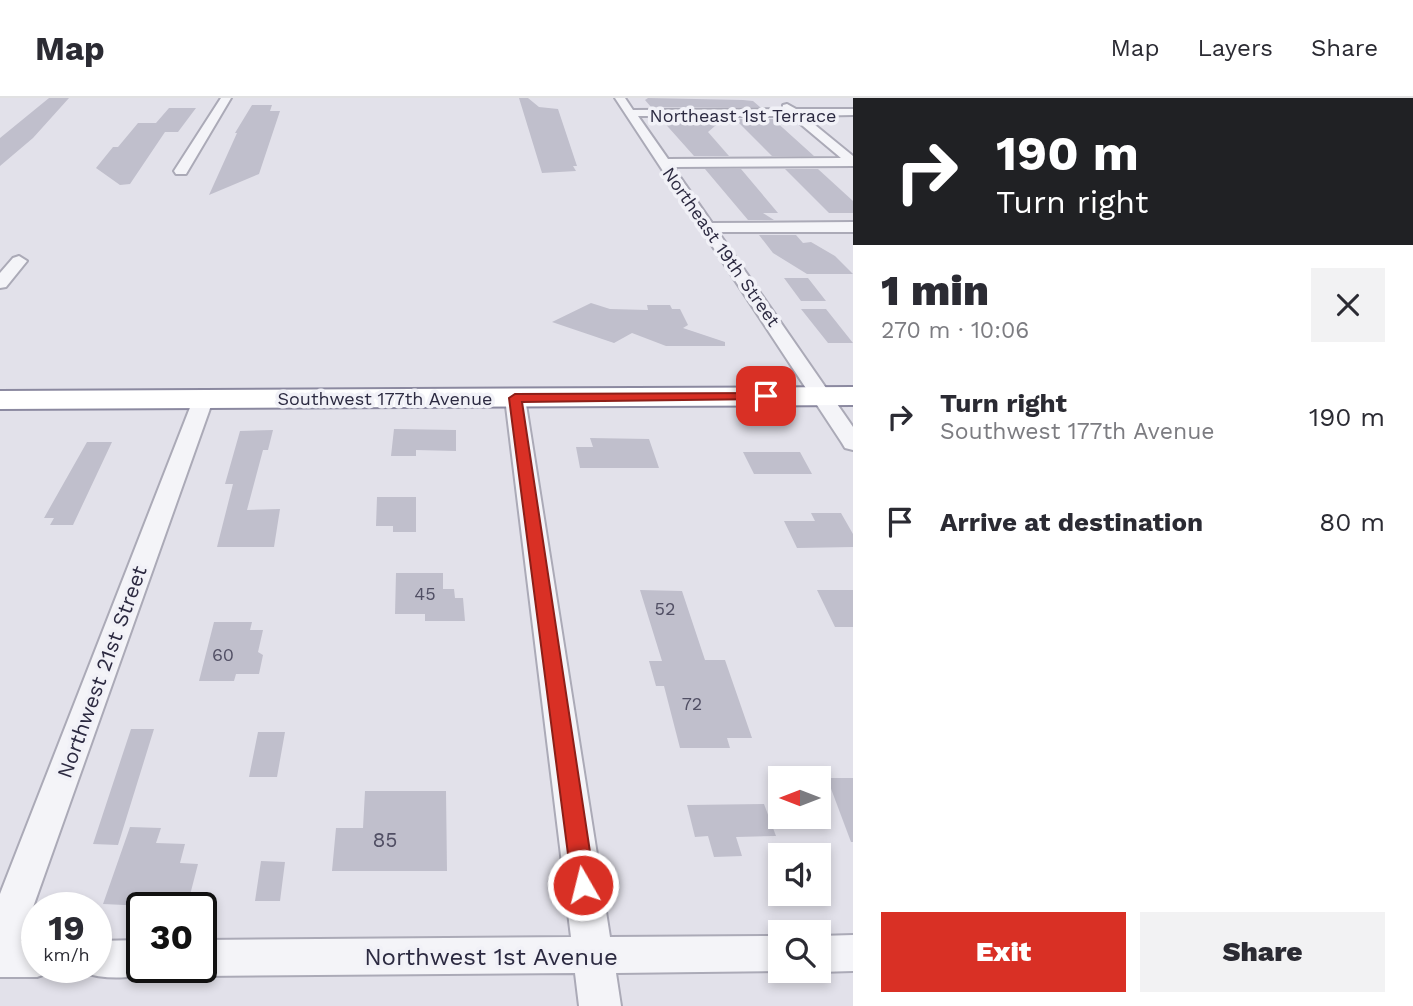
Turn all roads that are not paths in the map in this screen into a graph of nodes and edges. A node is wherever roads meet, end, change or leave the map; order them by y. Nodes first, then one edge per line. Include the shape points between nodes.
1 (226, 98) edge
2 (620, 98) edge
3 (776, 98) edge
4 (795, 114) junction
5 (853, 114) edge
6 (631, 115) junction
7 (853, 162) edge
8 (664, 166) junction
9 (853, 168) edge
10 (181, 171) dead end
11 (709, 228) junction
12 (853, 228) edge
13 (19, 261) dead end
14 (0, 283) edge
15 (822, 396) junction
16 (853, 396) edge
17 (515, 398) junction
18 (0, 400) edge
19 (203, 400) junction
20 (853, 443) edge
21 (0, 945) edge
22 (853, 953) edge
23 (768, 954) edge
24 (831, 954) edge
25 (593, 956) junction
26 (217, 958) edge
27 (0, 959) edge
28 (21, 959) edge
29 (600, 1006) edge

1 - 10 street
2 - 6 street, Northeast 19th Street
3 - 4 street
4 - 5 street, Northeast 1st Terrace
4 - 6 street, Northeast 1st Terrace
4 - 7 street
6 - 8 street, Northeast 19th Street
7 - 8 street
8 - 9 street
8 - 11 street, Northeast 19th Street
11 - 12 street
11 - 15 street, Northeast 19th Street
13 - 14 street
15 - 16 highway, Southwest 177th Avenue
15 - 17 highway, Southwest 177th Avenue
15 - 20 street
17 - 19 highway, Southwest 177th Avenue
17 - 25 street
18 - 19 highway, Southwest 177th Avenue
19 - 21 street, Northwest 21st Street
22 - 24 street
23 - 25 street, Northwest 1st Avenue
25 - 26 street, Northwest 1st Avenue
25 - 29 street
27 - 28 street

